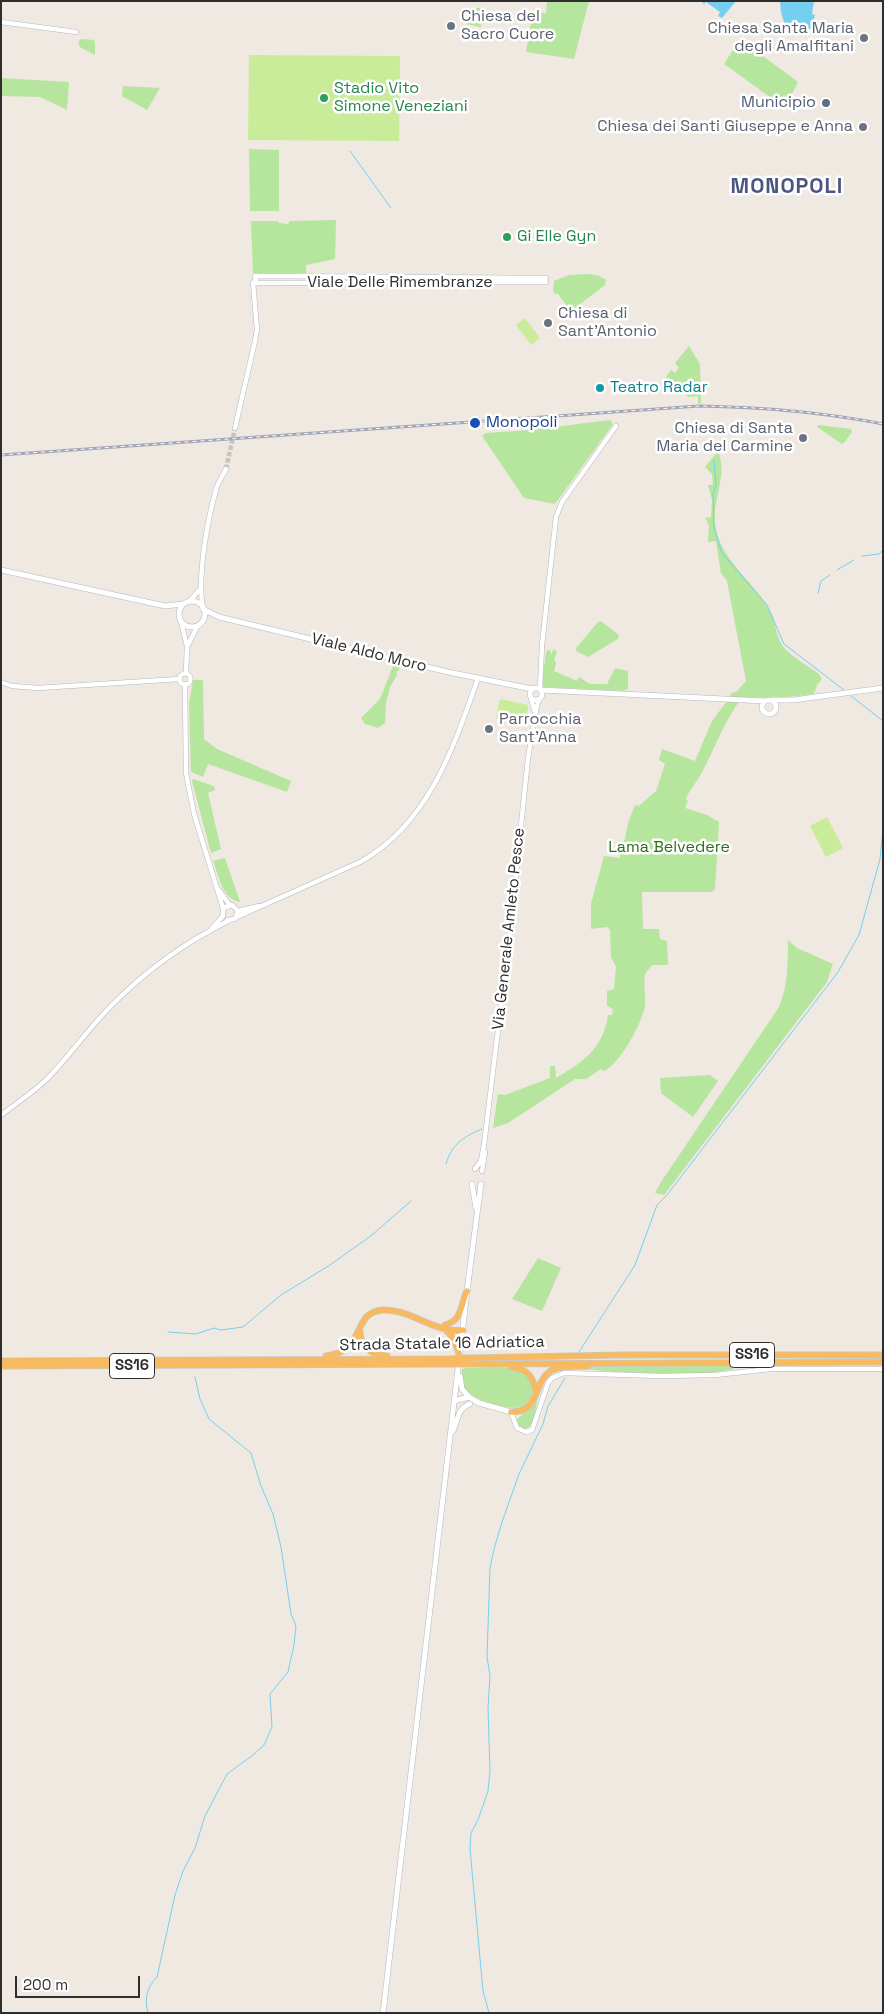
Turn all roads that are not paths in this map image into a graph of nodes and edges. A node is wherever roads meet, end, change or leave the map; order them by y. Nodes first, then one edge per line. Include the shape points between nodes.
1 (1, 22) edge
2 (76, 32) dead end
3 (253, 283) junction
4 (616, 426) dead end
5 (235, 428) tunnel mouth
6 (226, 469) tunnel mouth
7 (1, 570) edge
8 (201, 588) junction
9 (186, 603) junction
10 (165, 606) junction
11 (203, 609) junction
12 (219, 617) junction
13 (204, 619) junction
14 (180, 620) junction
15 (198, 626) junction
16 (187, 646) junction
17 (186, 673) junction
18 (478, 678) junction
19 (179, 679) junction
20 (1, 682) edge
21 (185, 684) junction
22 (520, 688) junction
23 (883, 688) edge
24 (537, 689) junction
25 (554, 692) junction
26 (531, 697) junction
27 (540, 699) junction
28 (744, 700) junction
29 (772, 700) junction
30 (793, 700) junction
31 (765, 701) junction
32 (763, 709) junction
33 (776, 709) junction
34 (535, 714) junction
35 (218, 889) junction
36 (229, 904) junction
37 (224, 908) junction
38 (237, 914) junction
39 (223, 916) junction
40 (230, 920) junction
41 (211, 930) junction
42 (1, 1115) edge
43 (484, 1144) junction
44 (475, 1169) dead end
45 (482, 1170) dead end
46 (472, 1184) dead end
47 (481, 1184) dead end
48 (476, 1214) junction
49 (467, 1291) junction
50 (444, 1327) junction
51 (360, 1330) junction
52 (463, 1330) junction
53 (883, 1355) edge
54 (460, 1357) junction
55 (129, 1360) junction
56 (1, 1361) edge
57 (449, 1361) junction
58 (468, 1361) junction
59 (672, 1362) junction
60 (883, 1362) edge
61 (1, 1366) edge
62 (883, 1369) edge
63 (458, 1371) junction
64 (536, 1395) junction
65 (470, 1400) junction
66 (454, 1401) junction
67 (511, 1412) junction
68 (450, 1436) junction
69 (383, 2013) edge

1 - 2 street
3 - 3 street, Viale Delle Rimembranze via 546,280 255,276
3 - 5 street via 257,329
4 - 24 street via 562,502 556,517
6 - 8 street via 216,488 206,535
7 - 10 main road
8 - 9 street
8 - 11 street
9 - 10 main road
9 - 11 main road via 197,603
9 - 14 main road via 179,613
10 - 14 main road via 173,610
11 - 12 main road, Viale Aldo Moro
11 - 13 main road
12 - 13 main road, Viale Aldo Moro
12 - 18 main road, Viale Aldo Moro
13 - 15 main road
14 - 15 main road via 189,627
14 - 16 street
15 - 16 street
16 - 17 street
17 - 19 street
17 - 21 street via 190,680
18 - 22 main road, Viale Aldo Moro
18 - 38 street via 437,782 419,811 400,832 360,862
19 - 20 street via 38,688 22,688
19 - 21 street
21 - 35 street via 186,773 194,814
22 - 24 main road, Viale Aldo Moro
22 - 26 main road, Viale Aldo Moro
23 - 30 main road
24 - 25 main road, Viale Aldo Moro
24 - 26 main road
24 - 27 main road
25 - 27 main road, Viale Aldo Moro
25 - 28 main road, Viale Aldo Moro
26 - 27 main road
26 - 34 street, Via Generale Amleto Pesce
27 - 34 street, Via Generale Amleto Pesce
28 - 31 main road, Viale Aldo Moro
28 - 32 main road, Viale Aldo Moro
29 - 30 main road
29 - 31 main road
29 - 33 main road
30 - 33 main road
31 - 32 main road
32 - 33 main road via 769,714
34 - 43 street, Via Generale Amleto Pesce
35 - 36 street
35 - 37 street
36 - 37 street
36 - 38 street via 235,906
37 - 39 street
38 - 40 street
39 - 40 street
39 - 41 street
40 - 41 street
41 - 42 street via 156,966 108,1009 47,1078
43 - 44 street via 481,1161
43 - 45 street
46 - 48 main road
47 - 48 main road
48 - 49 main road
49 - 50 highway via 457,1318
49 - 52 main road
50 - 51 highway via 381,1310 364,1319
50 - 52 highway via 451,1324
50 - 54 highway via 454,1339
51 - 55 highway via 351,1346 333,1356
51 - 57 highway via 365,1348 376,1354
52 - 54 main road
53 - 58 highway, Strada Statale 16 Adriatica / SS16 via 620,1355
54 - 63 main road
55 - 56 highway, Strada Statale 16 Adriatica / SS16
55 - 57 highway, Strada Statale 16 Adriatica / SS16
57 - 58 highway, Strada Statale 16 Adriatica / SS16, bridge
57 - 61 highway, Strada Statale 16 Adriatica / SS16 via 424,1364
58 - 59 highway, Strada Statale 16 Adriatica / SS16
58 - 64 highway via 519,1368 533,1379
59 - 60 highway, Strada Statale 16 Adriatica / SS16
59 - 64 highway via 557,1368 542,1380
62 - 67 street via 770,1368 715,1375 662,1376 564,1373 548,1383 532,1430 526,1432 517,1428
63 - 65 main road via 462,1389
63 - 66 main road
64 - 67 highway via 530,1406
65 - 66 main road
65 - 67 main road
65 - 68 main road via 460,1411
66 - 68 main road
68 - 69 main road

